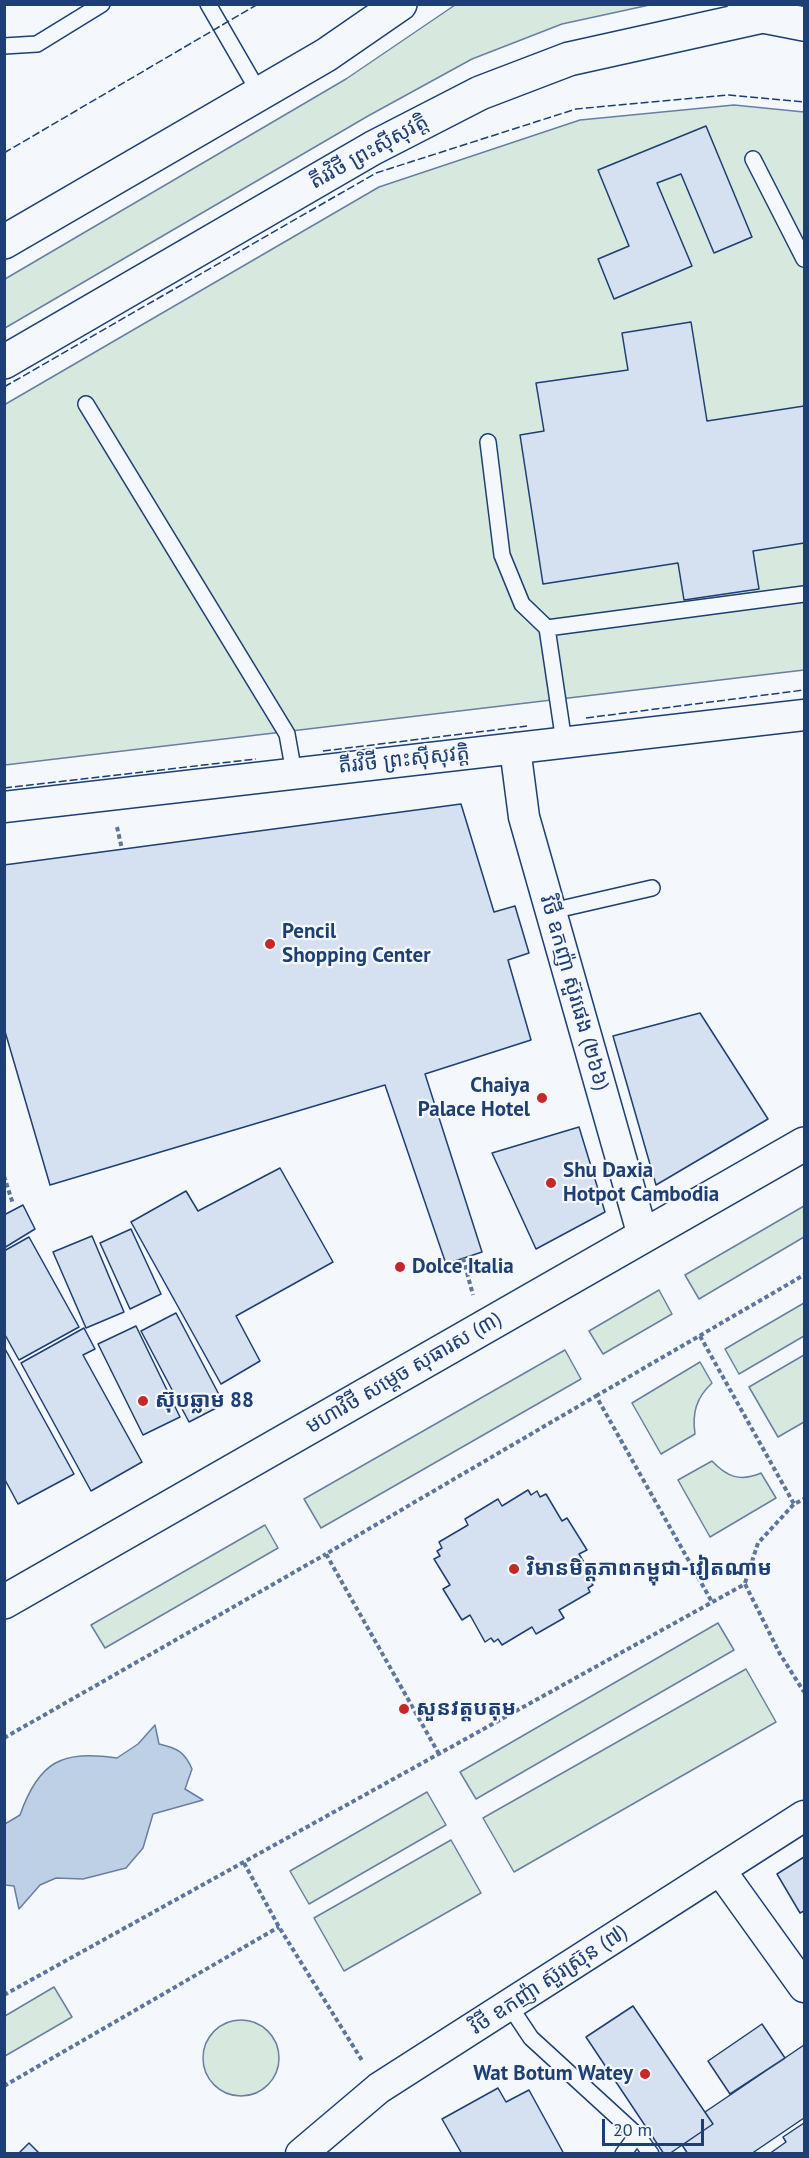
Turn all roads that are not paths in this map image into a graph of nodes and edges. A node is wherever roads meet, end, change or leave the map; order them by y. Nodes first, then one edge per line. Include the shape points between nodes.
1 (102, 4) edge
2 (208, 4) edge
3 (400, 4) edge
4 (754, 10) edge
5 (803, 24) edge
6 (4, 46) edge
7 (260, 93) junction
8 (753, 159) dead end
9 (4, 242) edge
10 (804, 259) edge
11 (4, 362) edge
12 (86, 404) dead end
13 (488, 442) dead end
14 (804, 594) edge
15 (547, 628) junction
16 (804, 715) edge
17 (564, 742) junction
18 (515, 748) junction
19 (294, 773) junction
20 (4, 807) edge
21 (652, 888) dead end
22 (552, 911) junction
23 (804, 1144) edge
24 (643, 1236) junction
25 (4, 1602) edge
26 (804, 1816) edge
27 (720, 1870) junction
28 (804, 1987) edge
29 (509, 2005) junction
30 (637, 2135) junction
31 (301, 2154) edge
32 (623, 2154) edge
33 (651, 2154) edge

1 - 6 lane via 37,44
2 - 7 lane
3 - 7 main road via 326,55
4 - 5 main road
4 - 11 main road, តីរវិថី ព្រះស៊ីសុវត្តិ via 569,59 480,93 373,148
7 - 9 main road
8 - 10 lane
12 - 19 lane via 287,734
13 - 15 lane via 502,555 522,604
14 - 15 lane
15 - 17 lane
16 - 17 street, តីរវិថី ព្រះស៊ីសុវត្តិ
17 - 18 street, តីរវិថី ព្រះស៊ីសុវត្តិ
18 - 19 street, តីរវិថី ព្រះស៊ីសុវត្តិ
18 - 22 street, វិថី ឧកញ៉ា ស៊ួរផេង (២៦៦) via 525,817
19 - 20 street, តីរវិថី ព្រះស៊ីសុវត្តិ
21 - 22 lane
22 - 24 street, វិថី ឧកញ៉ា ស៊ួរផេង (២៦៦)
23 - 24 main road, មហាវិថី សម្តេច សុធារស (៣)
24 - 25 main road, មហាវិថី សម្តេច សុធារស (៣)
26 - 27 street, វិថី ឧកញ៉ា ស៊ួរស៊្រុន (៧)
27 - 28 street
27 - 29 street, វិថី ឧកញ៉ា ស៊ួរស៊្រុន (៧)
29 - 30 lane via 531,2038
29 - 31 street, វិថី ឧកញ៉ា ស៊ួរស៊្រុន (៧) via 379,2088
30 - 32 lane
30 - 33 lane

